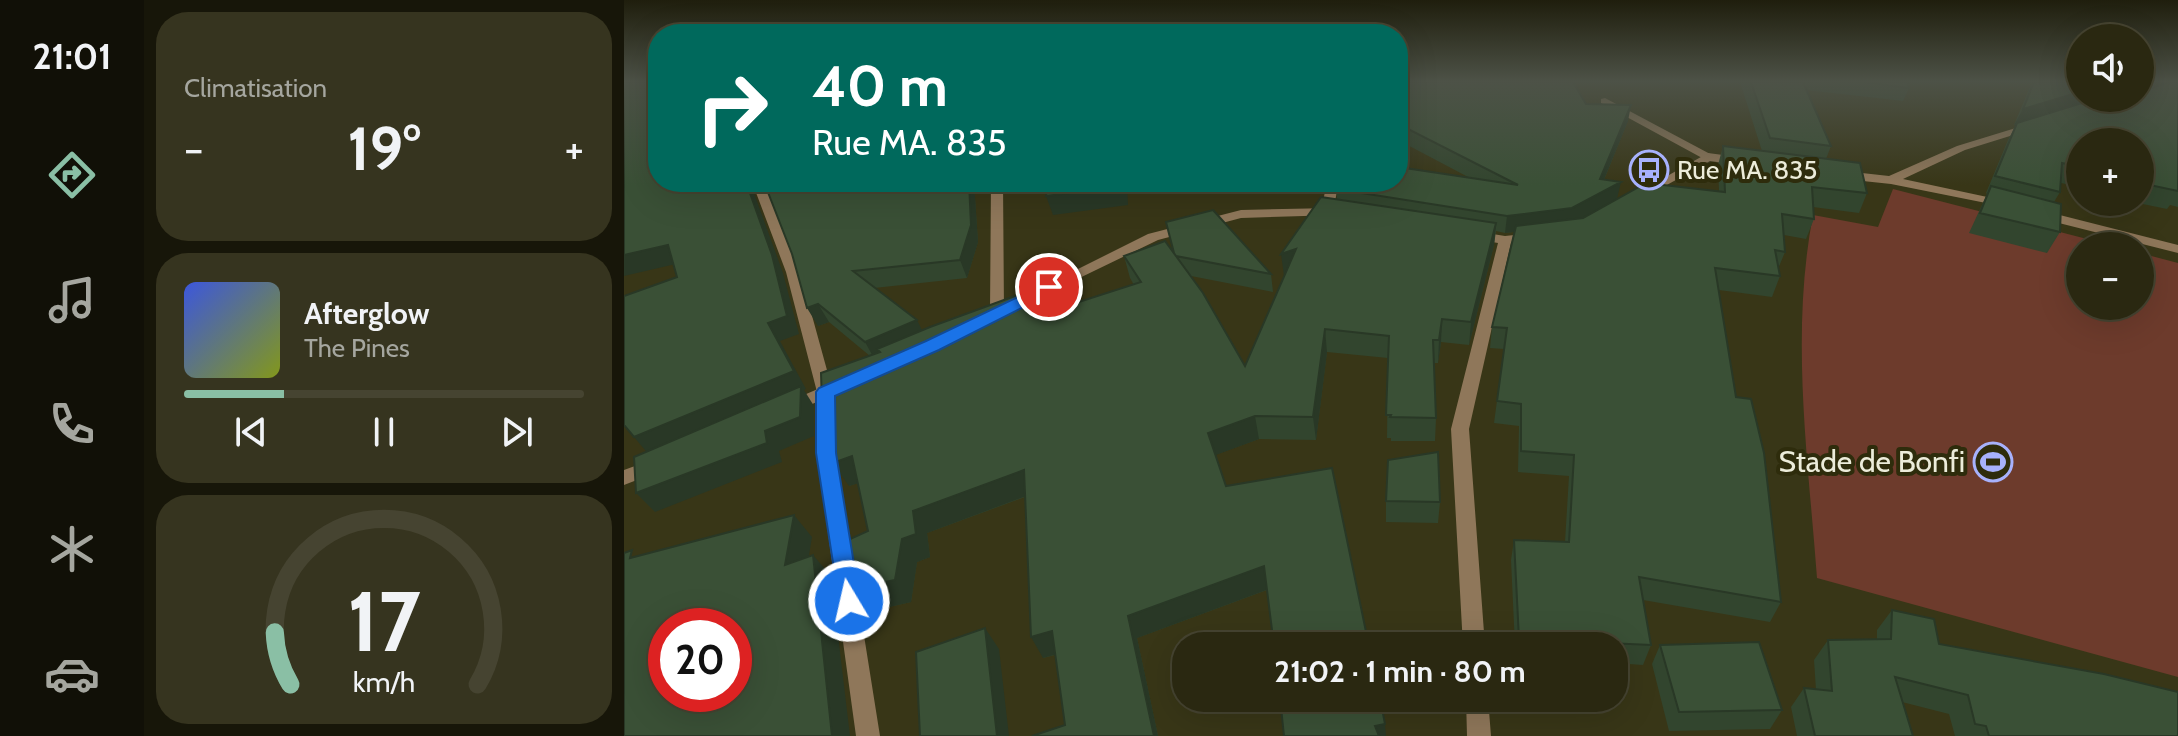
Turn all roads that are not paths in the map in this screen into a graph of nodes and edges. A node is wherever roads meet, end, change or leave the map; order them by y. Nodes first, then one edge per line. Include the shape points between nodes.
1 (1633, 116) edge
2 (2051, 121) edge
3 (1708, 157) junction
4 (1759, 165) edge
5 (1833, 173) edge
6 (1891, 180) junction
7 (762, 192) edge
8 (997, 192) edge
9 (1333, 192) edge
10 (1635, 198) edge
11 (1460, 233) edge
12 (1545, 236) edge
13 (1505, 240) junction
14 (2178, 249) edge
15 (852, 381) edge
16 (825, 392) junction
17 (768, 417) edge
18 (667, 460) edge
19 (624, 478) edge
20 (1473, 632) edge
21 (1478, 712) edge
22 (868, 736) edge
23 (1479, 736) edge

1 - 3 street
2 - 6 street via 1961,148
3 - 4 street
3 - 10 street
5 - 6 street
6 - 14 street
7 - 16 street via 793,272
8 - 9 street via 991,315 1153,237 1241,214 1334,213
11 - 13 street
12 - 13 street
13 - 20 street via 1460,429
15 - 16 street
16 - 17 street
16 - 22 street via 826,453
18 - 19 street
21 - 23 street

